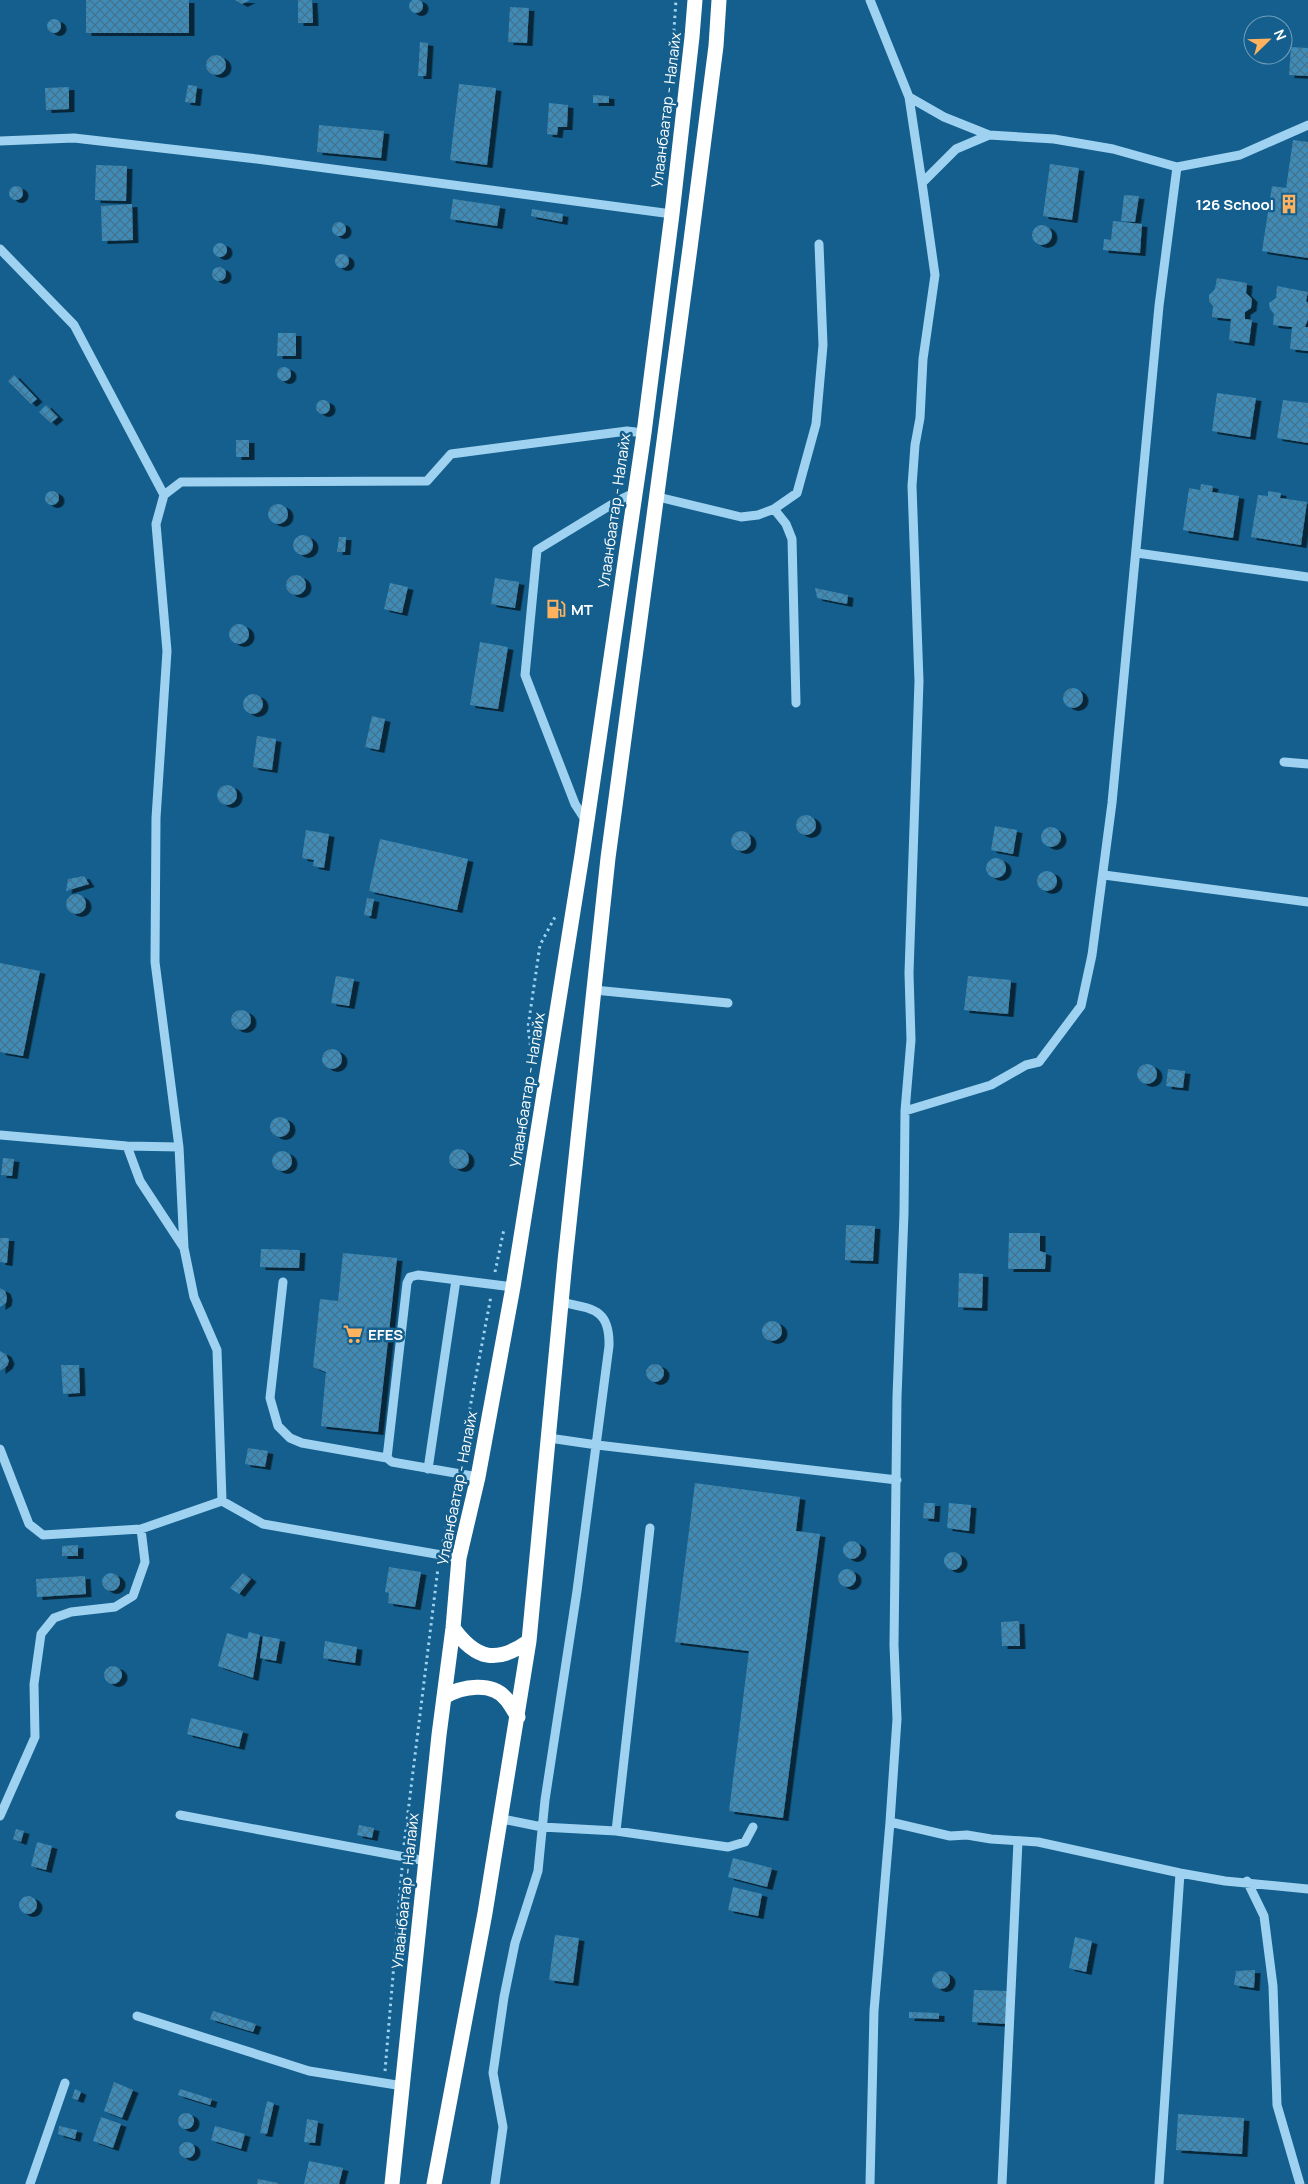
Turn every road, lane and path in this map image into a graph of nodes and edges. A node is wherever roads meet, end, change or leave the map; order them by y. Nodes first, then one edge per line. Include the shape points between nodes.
1 (676, 0) edge
2 (695, 0) edge
3 (719, 0) edge
4 (870, 0) edge
5 (672, 49) dead end
6 (909, 97) junction
7 (1308, 125) edge
8 (989, 134) junction
9 (0, 141) edge
10 (1177, 167) junction
11 (922, 182) junction
12 (672, 214) junction
13 (819, 244) dead end
14 (0, 249) edge
15 (644, 433) junction
16 (634, 493) junction
17 (164, 495) junction
18 (658, 497) junction
19 (774, 509) junction
20 (1137, 553) junction
21 (1308, 577) edge
22 (796, 703) dead end
23 (1284, 762) dead end
24 (1308, 764) edge
25 (586, 821) junction
26 (1104, 875) junction
27 (1308, 902) edge
28 (556, 914) dead end
29 (594, 990) junction
30 (728, 1004) dead end
31 (532, 1062) dead end
32 (905, 1111) junction
33 (0, 1135) edge
34 (126, 1146) junction
35 (179, 1147) junction
36 (504, 1228) dead end
37 (184, 1248) junction
38 (456, 1280) junction
39 (283, 1282) dead end
40 (493, 1284) junction
41 (513, 1287) junction
42 (561, 1302) junction
43 (550, 1438) junction
44 (597, 1445) junction
45 (0, 1449) edge
46 (387, 1458) junction
47 (428, 1469) junction
48 (457, 1474) junction
49 (478, 1477) junction
50 (897, 1480) junction
51 (222, 1501) junction
52 (650, 1528) dead end
53 (141, 1529) junction
54 (440, 1553) junction
55 (458, 1558) junction
56 (453, 1628) junction
57 (529, 1641) junction
58 (444, 1697) junction
59 (518, 1717) junction
60 (180, 1815) dead end
61 (0, 1816) edge
62 (502, 1819) junction
63 (890, 1822) junction
64 (542, 1827) junction
65 (753, 1827) dead end
66 (616, 1831) junction
67 (1018, 1841) junction
68 (403, 1855) dead end
69 (426, 1861) junction
70 (402, 1865) dead end
71 (1180, 1873) junction
72 (1247, 1881) junction
73 (1308, 1889) edge
74 (137, 2016) dead end
75 (65, 2083) dead end
76 (384, 2083) junction
77 (402, 2086) junction
78 (30, 2184) edge
79 (392, 2184) edge
80 (434, 2184) edge
81 (495, 2184) edge
82 (870, 2184) edge
83 (1002, 2184) edge
84 (1159, 2184) edge
85 (1300, 2184) edge

1 - 5 path
2 - 12 highway, Улаанбаатар - Налайх
3 - 18 highway via 716,46
4 - 6 street
6 - 8 street via 944,117
6 - 11 street
7 - 10 street via 1240,155
8 - 10 street via 1054,139 1113,149
8 - 11 street via 956,149
9 - 12 street via 74,138
10 - 20 street via 1159,306
11 - 32 street via 935,275 923,359 912,486 919,681 909,972 911,1040
12 - 15 highway, Улаанбаатар - Налайх
13 - 19 street via 823,345 816,424 796,493
14 - 17 street via 74,325
15 - 16 highway, Улаанбаатар - Налайх
15 - 17 street via 627,431 451,454 427,481 181,482
16 - 25 highway, Улаанбаатар - Налайх
16 - 25 street via 538,550 525,674 575,804
17 - 35 street via 156,524 167,650 156,818 155,962
18 - 19 street via 741,517
18 - 29 highway via 608,858
19 - 22 street via 786,524 792,539
20 - 21 street
20 - 26 street
23 - 24 street
25 - 41 highway, Улаанбаатар - Налайх
26 - 27 street
26 - 32 street via 1081,1006 1039,1062 1026,1065 991,1085
28 - 31 path via 540,945 528,1027
29 - 30 street
29 - 42 highway
32 - 50 street
33 - 34 street
34 - 35 street
34 - 37 street via 140,1181
35 - 37 street
36 - 40 path
37 - 51 street via 194,1297 217,1350
38 - 40 street
38 - 46 street via 418,1275 410,1277 407,1283
38 - 47 street
39 - 46 street via 270,1398 278,1426 290,1438 302,1443
40 - 41 street
40 - 48 path
41 - 49 highway, Улаанбаатар - Налайх
42 - 43 highway
42 - 44 street via 596,1309 606,1319 609,1332
43 - 44 street
43 - 57 highway
44 - 50 street
44 - 64 street
45 - 53 street via 29,1524 44,1535
46 - 47 street via 392,1462
47 - 48 street
48 - 49 street
48 - 54 path
49 - 55 highway, Улаанбаатар - Налайх
50 - 63 street via 894,1645 897,1719
51 - 53 street
51 - 54 street via 263,1524
52 - 66 street
53 - 61 street via 145,1562 133,1596 115,1607 71,1612 54,1618 41,1634 34,1684 35,1738
54 - 55 street
54 - 68 path
55 - 56 highway, Улаанбаатар - Налайх
56 - 57 highway via 463,1642 488,1656 515,1651
56 - 58 highway, Улаанбаатар - Налайх
57 - 59 highway
58 - 59 highway via 457,1689 478,1687 494,1691 506,1698
58 - 69 highway, Улаанбаатар - Налайх
59 - 62 highway
60 - 69 street
62 - 64 street
62 - 80 highway
63 - 67 street via 941,1834
63 - 82 street via 874,2011
64 - 66 street
64 - 81 street via 538,1871 514,1951 493,2073 503,2127
65 - 66 street via 745,1842 728,1847
67 - 71 street via 1038,1842
67 - 83 street
69 - 77 highway, Улаанбаатар - Налайх
70 - 76 path
71 - 72 street
71 - 84 street
72 - 73 street
72 - 85 street via 1264,1916 1273,1986 1277,2105
74 - 76 street via 309,2071
75 - 78 street
76 - 77 street
77 - 79 highway, Улаанбаатар - Налайх

